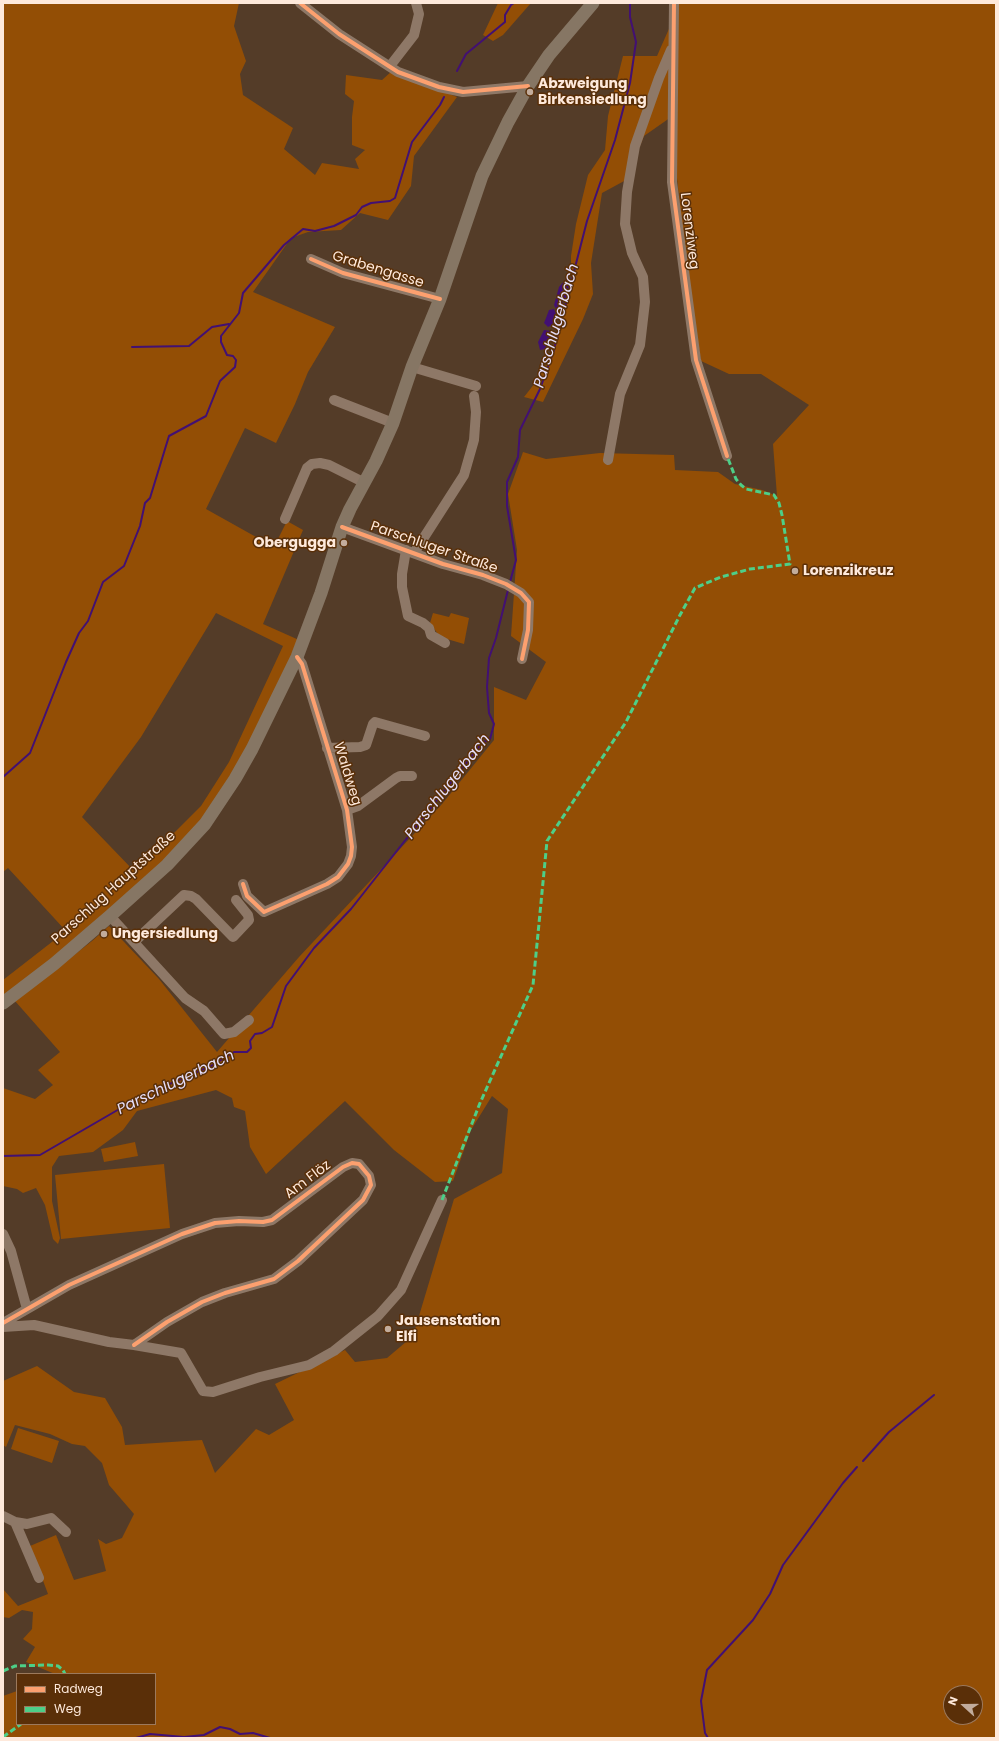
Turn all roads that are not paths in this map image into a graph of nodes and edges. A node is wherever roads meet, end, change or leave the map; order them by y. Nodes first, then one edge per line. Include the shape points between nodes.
1 (300, 3) edge
2 (416, 3) edge
3 (593, 3) edge
4 (674, 3) edge
5 (673, 44) junction
6 (390, 66) junction
7 (528, 86) junction
8 (311, 259) dead end
9 (440, 299) junction
10 (413, 366) junction
11 (334, 400) dead end
12 (393, 423) junction
13 (727, 456) dead end
14 (608, 460) dead end
15 (365, 483) junction
16 (285, 519) dead end
17 (342, 528) junction
18 (410, 551) junction
19 (445, 643) dead end
20 (297, 657) junction
21 (522, 659) dead end
22 (425, 736) dead end
23 (327, 748) junction
24 (412, 776) dead end
25 (347, 810) junction
26 (243, 884) dead end
27 (236, 900) dead end
28 (110, 916) junction
29 (134, 942) junction
30 (3, 1003) edge
31 (248, 1020) dead end
32 (442, 1200) dead end
33 (3, 1234) edge
34 (27, 1309) junction
35 (3, 1323) edge
36 (3, 1327) edge
37 (134, 1344) junction
38 (3, 1516) edge
39 (15, 1522) junction
40 (66, 1532) dead end
41 (39, 1578) dead end

1 - 6 street via 339,34
2 - 6 street via 419,14 414,35
3 - 7 main road via 548,55
4 - 5 street, Lorenziweg
5 - 13 street, Lorenziweg via 672,182 686,291 696,360
5 - 14 street via 635,146 627,192 625,224 632,253 643,277 645,302 640,345 620,394
6 - 7 street via 398,72 439,87 464,92
7 - 9 main road via 482,176
8 - 9 street, Grabengasse via 343,273
9 - 10 main road
10 - 12 main road, Parschlug Hauptstraße
10 - 18 street, Parschluger Straße via 475,391 476,412 474,440 464,475
11 - 12 street
12 - 15 main road, Parschlug Hauptstraße
15 - 16 street via 329,465 312,464 307,468
15 - 17 main road, Parschlug Hauptstraße
17 - 18 street, Parschluger Straße
17 - 20 main road, Parschlug Hauptstraße
18 - 19 street, Parschluger Straße via 402,574 408,616 423,623 429,628 431,635
18 - 21 street, Parschluger Straße via 521,593 529,602 528,630
20 - 23 street, Waldweg via 302,664
20 - 28 main road, Parschlug Hauptstraße via 235,780 204,824 167,865
22 - 23 street via 375,722 366,746
23 - 25 street, Waldweg
24 - 25 street, Waldweg via 396,778 358,806
25 - 26 street, Waldweg via 351,856 338,877 308,894 264,912 247,896
27 - 29 street via 249,920 233,937 196,899 184,895
28 - 29 street
28 - 30 main road, Parschlug Hauptstraße
29 - 31 street via 185,998 204,1011 224,1034 234,1032
32 - 37 street via 402,1290 378,1316 334,1351 309,1365 213,1392 203,1391 181,1353
33 - 34 street via 11,1251
34 - 35 street, Am Flöz
34 - 37 street, Am Flöz via 69,1285 182,1234 215,1223 272,1220 343,1167 352,1163 359,1164 371,1185 363,1200 298,1261 274,1279 202,1302
36 - 37 street via 34,1324 102,1340
38 - 39 street
39 - 40 street via 27,1524 51,1518
39 - 41 street

